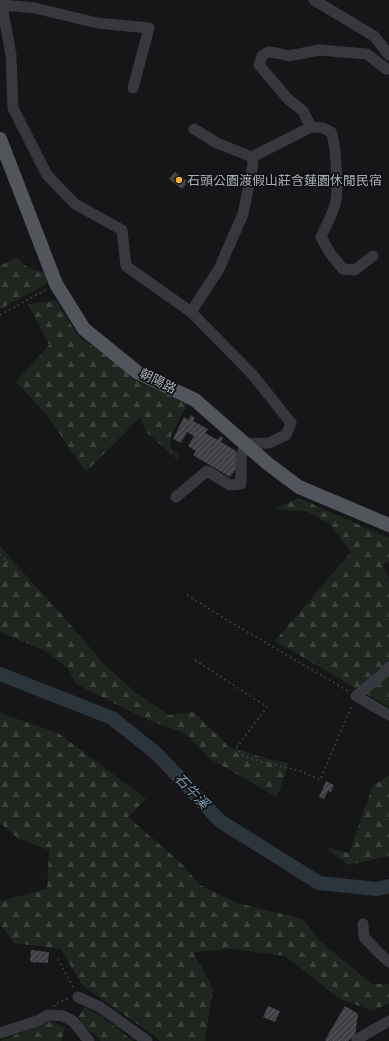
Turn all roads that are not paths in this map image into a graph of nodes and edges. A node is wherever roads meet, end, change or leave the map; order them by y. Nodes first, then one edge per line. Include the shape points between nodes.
1 (314, 0) edge
2 (2, 3) edge
3 (389, 55) edge
4 (389, 69) edge
5 (133, 88) dead end
6 (311, 127) junction
7 (194, 129) dead end
8 (0, 139) edge
9 (252, 157) junction
10 (373, 256) dead end
11 (191, 312) junction
12 (246, 444) junction
13 (176, 497) dead end
14 (389, 526) edge
15 (389, 667) edge
16 (389, 715) edge
17 (363, 924) dead end
18 (389, 962) edge
19 (78, 997) road end
20 (389, 1021) edge
21 (0, 1033) edge
22 (89, 1041) edge
23 (147, 1041) edge
24 (357, 1041) edge

1 - 3 street via 374,36
2 - 5 street via 97,23 149,28
2 - 11 street via 11,55 13,108 47,175 75,204 122,230 126,266
4 - 6 street via 367,54 319,50 289,56 268,52 262,56 259,65 288,99 303,111
6 - 9 street
6 - 10 street via 323,128 331,132 334,138 336,199 321,237 343,269 355,270
7 - 9 street via 217,143
8 - 12 main road, 朝陽路 via 56,284 84,329 137,372 195,400
9 - 11 street via 253,164 243,214 219,269
11 - 12 street via 252,374 291,423 286,435 269,443
12 - 13 street via 241,458 241,484 230,485 207,471
12 - 14 main road, 朝陽路 via 299,487
15 - 16 street via 356,696
17 - 18 street via 364,936
19 - 23 street via 100,1006
20 - 24 street
21 - 22 street via 37,1022 48,1015 63,1016 72,1020

